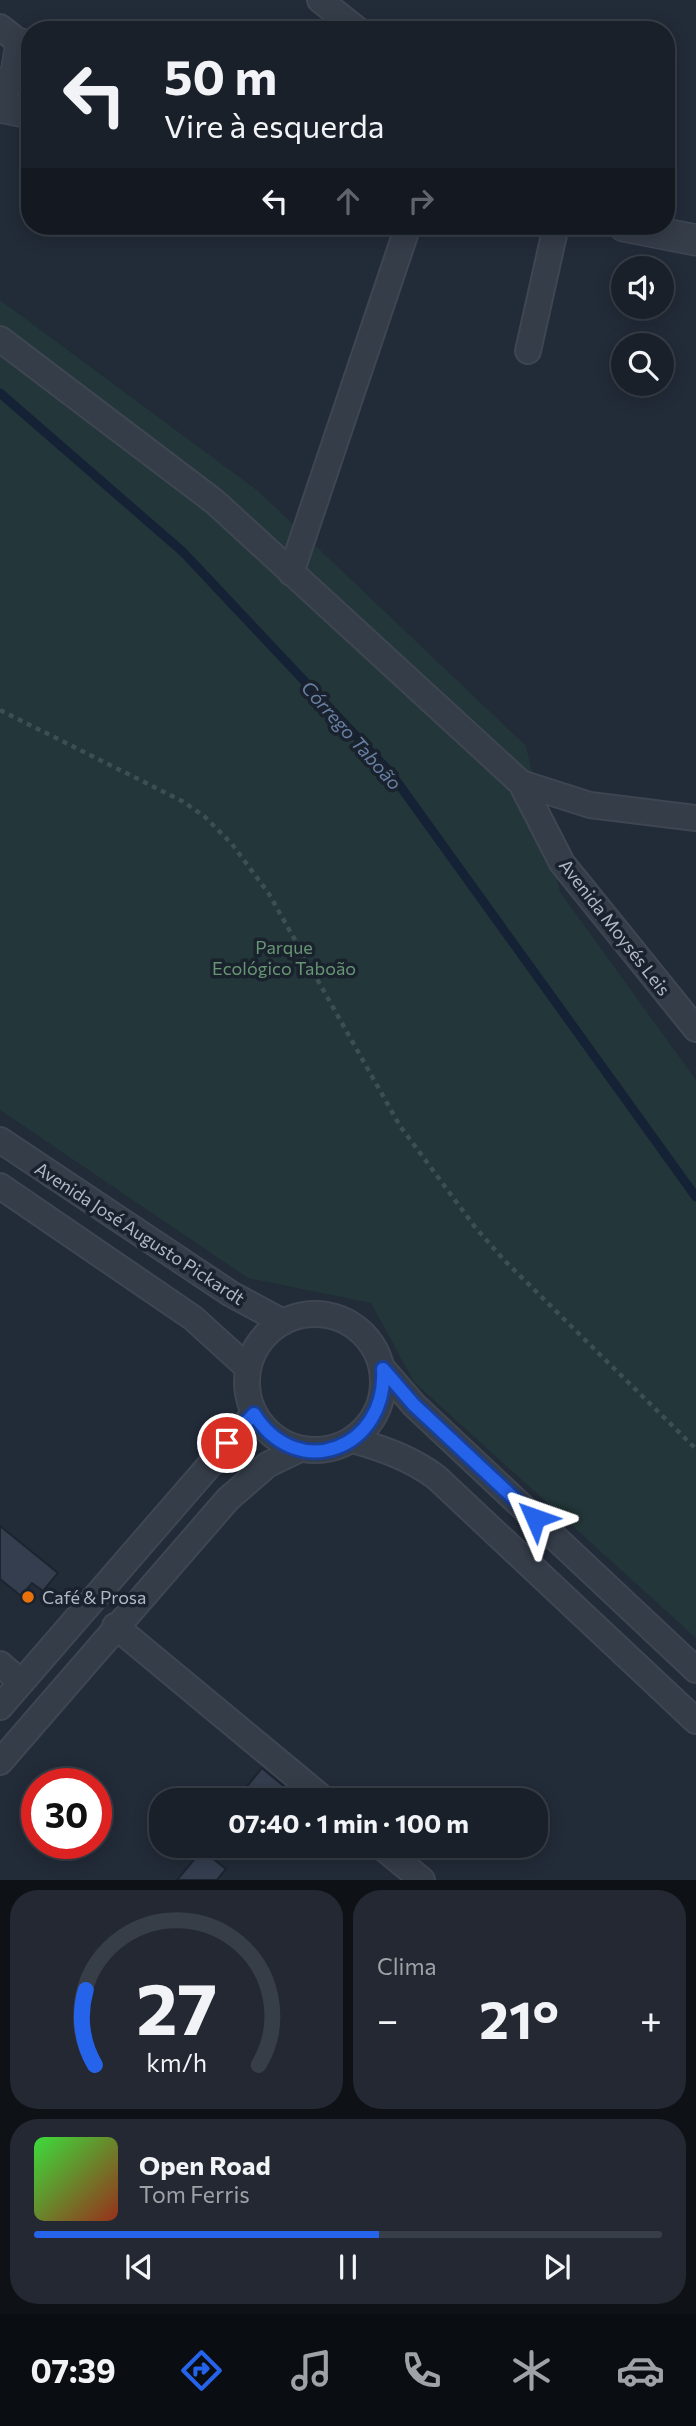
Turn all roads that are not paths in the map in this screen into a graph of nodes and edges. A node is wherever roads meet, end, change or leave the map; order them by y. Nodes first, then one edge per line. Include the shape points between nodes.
1 (320, 0) edge
2 (347, 21) edge
3 (17, 40) edge
4 (0, 91) edge
5 (0, 107) edge
6 (21, 111) edge
7 (405, 235) edge
8 (554, 235) edge
9 (670, 235) edge
10 (696, 240) edge
11 (0, 339) edge
12 (528, 351) dead end
13 (291, 573) junction
14 (521, 783) junction
15 (696, 818) edge
16 (696, 1029) edge
17 (0, 1140) edge
18 (0, 1186) edge
19 (283, 1322) junction
20 (248, 1368) junction
21 (383, 1369) junction
22 (254, 1414) junction
23 (353, 1440) junction
24 (300, 1449) junction
25 (115, 1626) junction
26 (0, 1664) edge
27 (696, 1670) edge
28 (21, 1682) junction
29 (0, 1707) edge
30 (696, 1721) edge
31 (0, 1762) edge
32 (310, 1788) edge
33 (395, 1858) edge
34 (422, 1880) edge

1 - 2 street
3 - 4 street via 16,74
5 - 6 street
7 - 13 street
8 - 12 street
9 - 10 street
11 - 13 street via 215,502
13 - 14 street
14 - 15 street via 590,805
14 - 16 street, Avenida Moysés Leis via 562,863
17 - 19 street, Avenida José Augusto Pickardt via 231,1294
18 - 20 street via 194,1318
19 - 20 street via 267,1334
19 - 21 street via 314,1314 345,1320 363,1332
20 - 22 street via 248,1399
21 - 23 street via 375,1416
21 - 27 street via 424,1414
22 - 24 street via 273,1437
22 - 28 street
23 - 24 street via 327,1450
23 - 30 street via 392,1451 436,1477
24 - 25 street via 267,1465 228,1499
25 - 31 street
25 - 32 street
26 - 28 street
28 - 29 street
33 - 34 street

